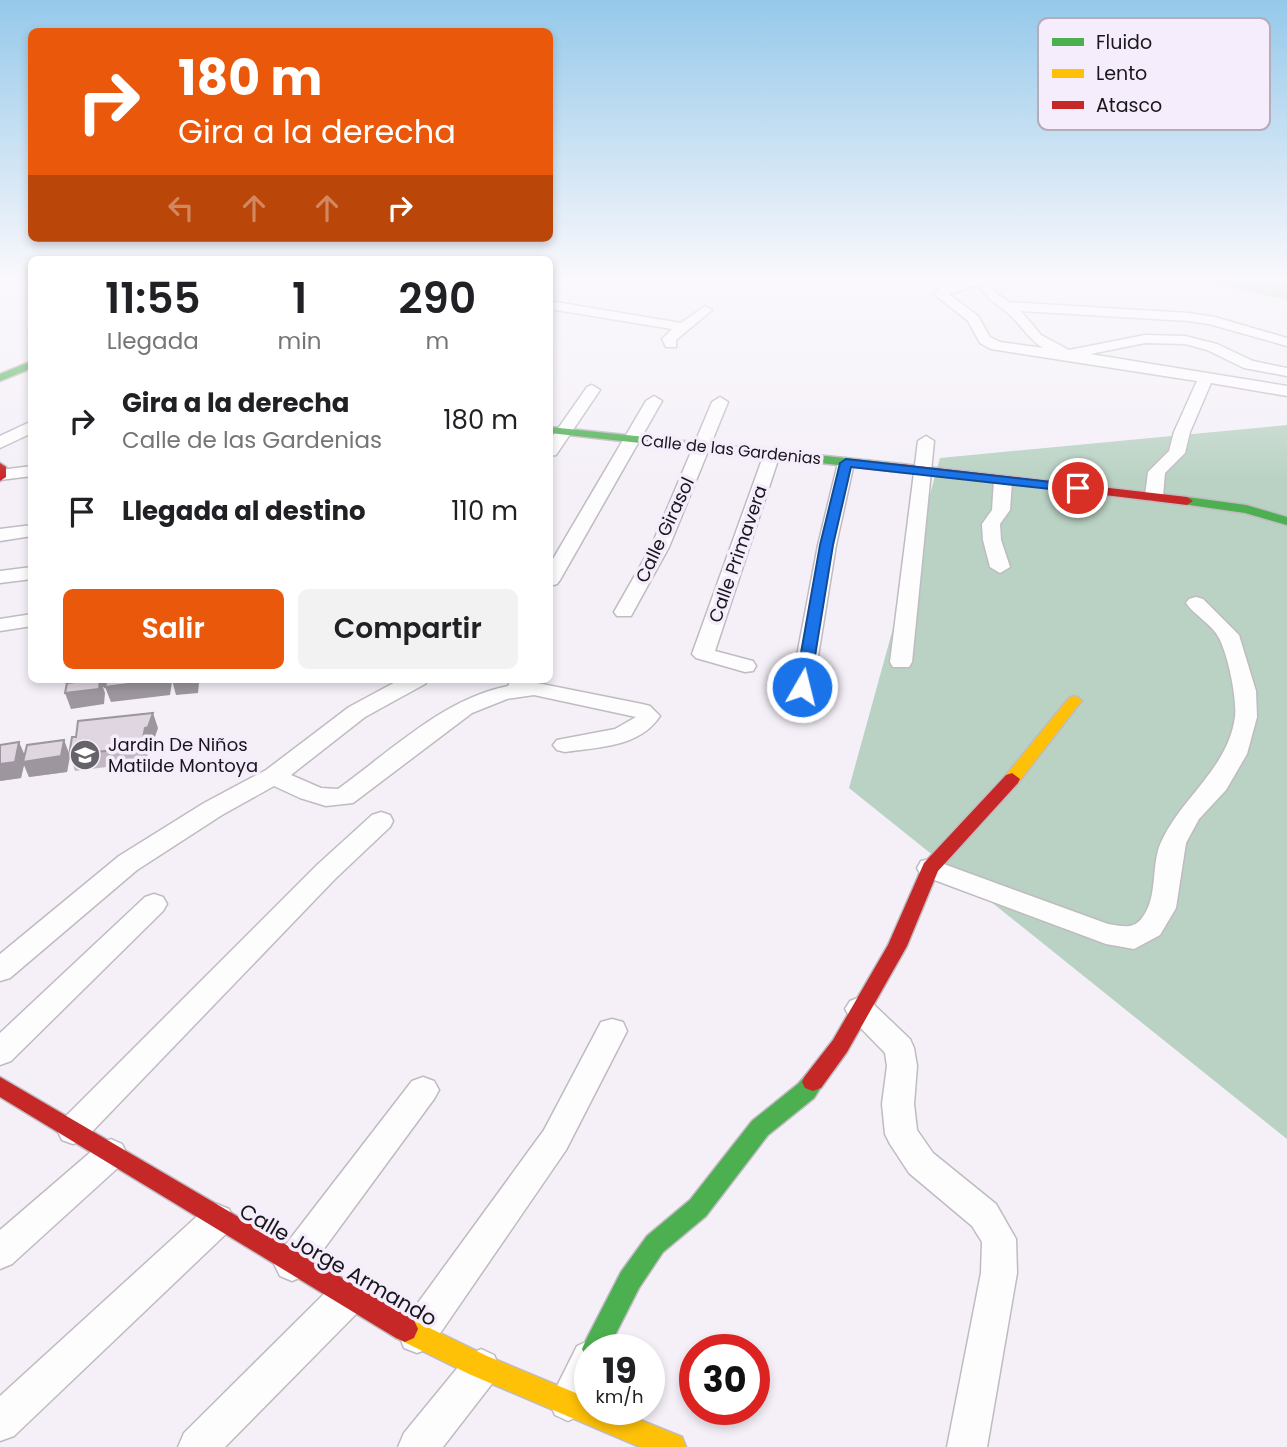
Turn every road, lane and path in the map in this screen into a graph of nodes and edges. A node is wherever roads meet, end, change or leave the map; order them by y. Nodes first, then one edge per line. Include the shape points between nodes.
1 (995, 346) edge
2 (1051, 346) edge
3 (1114, 346) edge
4 (1210, 346) edge
5 (1068, 355) junction
6 (28, 366) edge
7 (1287, 372) edge
8 (28, 376) edge
9 (1206, 377) junction
10 (0, 378) edge
11 (0, 388) edge
12 (592, 390) dead end
13 (1287, 391) edge
14 (654, 401) dead end
15 (720, 402) dead end
16 (28, 428) edge
17 (556, 430) edge
18 (633, 438) junction
19 (926, 441) dead end
20 (0, 443) edge
21 (703, 446) junction
22 (772, 454) junction
23 (846, 463) junction
24 (28, 471) edge
25 (921, 472) junction
26 (0, 474) edge
27 (1003, 481) junction
28 (1154, 496) junction
29 (1287, 521) edge
30 (28, 526) edge
31 (0, 535) edge
32 (1000, 568) dead end
33 (28, 574) edge
34 (553, 575) edge
35 (0, 578) edge
36 (1196, 603) dead end
37 (624, 612) dead end
38 (28, 621) edge
39 (0, 625) edge
40 (901, 662) dead end
41 (745, 666) dead end
42 (410, 683) edge
43 (512, 683) edge
44 (802, 687) dead end
45 (534, 688) junction
46 (1074, 701) dead end
47 (565, 745) dead end
48 (274, 776) junction
49 (381, 821) dead end
50 (930, 868) junction
51 (154, 904) dead end
52 (0, 970) edge
53 (860, 1009) junction
54 (612, 1031) dead end
55 (0, 1052) edge
56 (424, 1090) dead end
57 (5, 1095) edge
58 (73, 1130) junction
59 (111, 1154) junction
60 (217, 1220) junction
61 (0, 1252) edge
62 (292, 1264) junction
63 (347, 1297) junction
64 (603, 1334) edge
65 (416, 1335) junction
66 (481, 1368) junction
67 (574, 1390) edge
68 (568, 1402) junction
69 (0, 1422) edge
70 (198, 1447) edge
71 (418, 1447) edge
72 (672, 1447) edge
73 (967, 1447) edge

1 - 5 street
2 - 5 street
3 - 5 street
4 - 7 street via 1249,365
5 - 9 street
6 - 10 street
8 - 11 street
9 - 13 street
9 - 28 street via 1177,453 1157,472
12 - 17 street
14 - 18 street
15 - 21 street, Calle Girasol
16 - 20 street
17 - 18 street, Calle de las Gardenias
18 - 21 street, Calle de las Gardenias
18 - 34 street
19 - 25 street
21 - 22 street, Calle de las Gardenias
21 - 37 street, Calle Girasol via 647,575
22 - 23 street, Calle de las Gardenias
22 - 41 street, Calle Primavera via 703,654
23 - 25 street, Calle de las Gardenias
23 - 44 street
24 - 26 street
25 - 27 street, Calle de las Gardenias
25 - 40 street via 911,610
27 - 28 street, Calle de las Gardenias
27 - 32 street via 1001,510 991,524
28 - 29 street, Calle de las Gardenias via 1246,509
30 - 31 street
33 - 35 street
36 - 50 street via 1229,635 1245,691 1246,717 1235,754 1173,843 1163,908 1150,928 1134,938 1106,934
38 - 39 street
42 - 48 street via 358,712
43 - 45 street
45 - 47 street via 649,716 644,725 626,735
45 - 48 street via 478,700 464,708 344,797 320,798
46 - 50 street via 1002,791
48 - 52 street via 128,863
49 - 58 street
50 - 53 street via 897,946
51 - 55 street
53 - 64 street via 806,1091 760,1128 698,1208 655,1244
53 - 73 street via 900,1048 901,1134 922,1163 984,1215 999,1239 999,1273
54 - 65 street via 555,1140
56 - 62 street
57 - 58 street, Calle Jorge Armando
58 - 59 street, Calle Jorge Armando
59 - 60 street, Calle Jorge Armando
59 - 61 street
60 - 62 street, Calle Jorge Armando
60 - 69 street
62 - 63 street, Calle Jorge Armando
63 - 65 street, Calle Jorge Armando
63 - 70 street
65 - 66 street, Calle Jorge Armando
66 - 68 street, Calle Jorge Armando
66 - 71 street
67 - 68 street
68 - 72 street, Calle Jorge Armando

